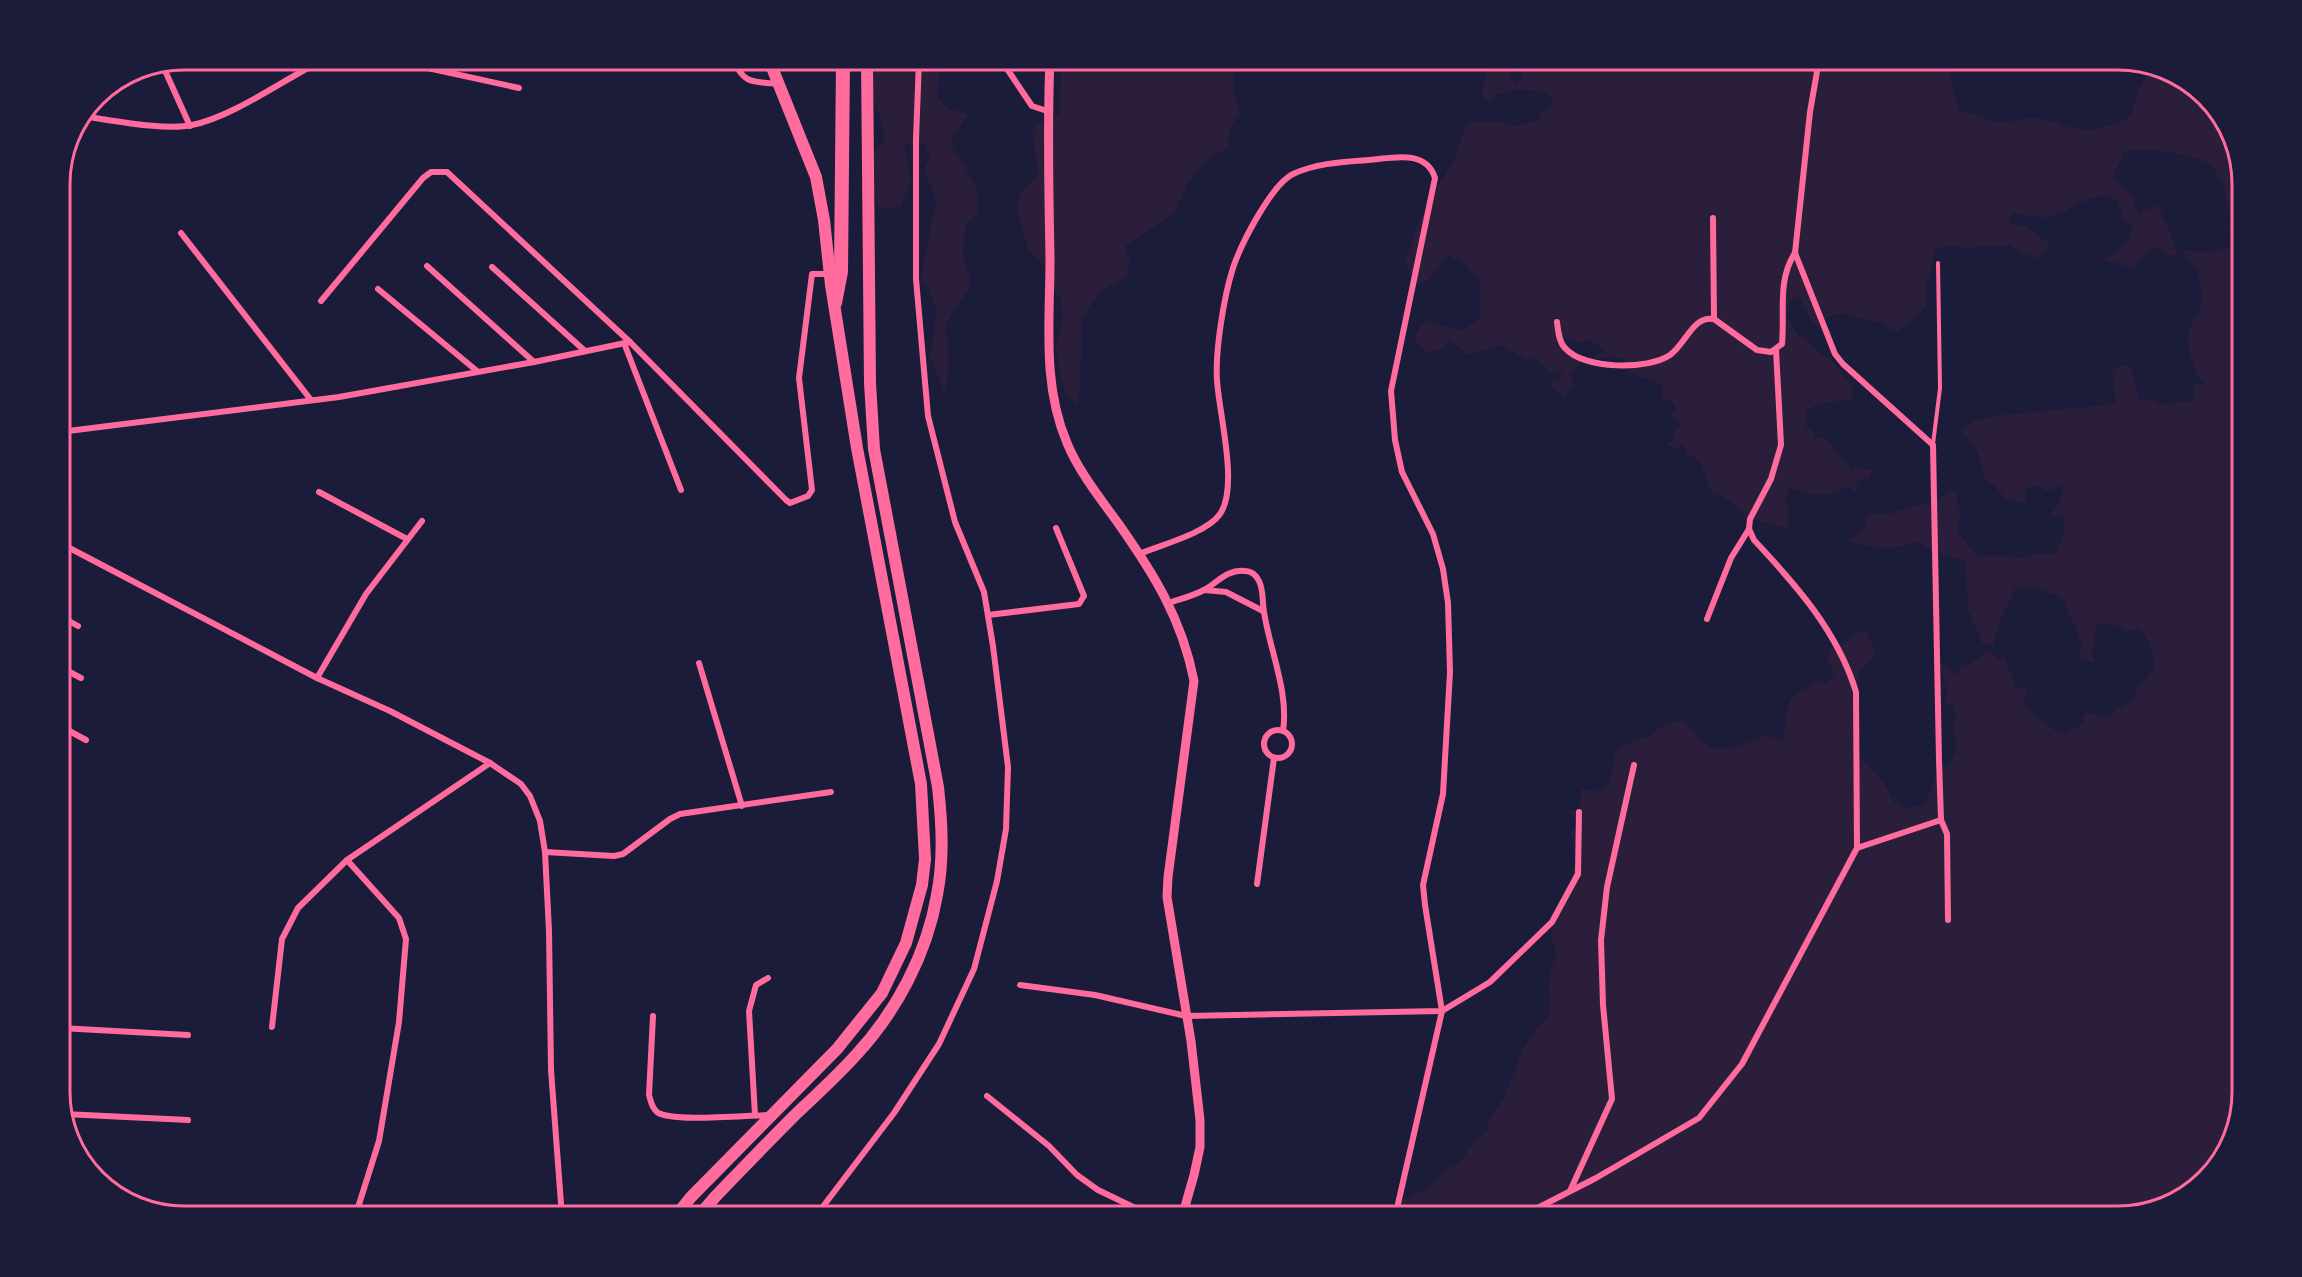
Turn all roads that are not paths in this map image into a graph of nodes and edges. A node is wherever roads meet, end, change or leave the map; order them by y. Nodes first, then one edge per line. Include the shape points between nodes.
1 (304, 70) edge
2 (437, 70) edge
3 (738, 70) edge
4 (773, 70) edge
5 (843, 70) edge
6 (867, 70) edge
7 (918, 70) edge
8 (1008, 70) edge
9 (1049, 70) edge
10 (1817, 70) edge
11 (166, 72) edge
12 (779, 84) junction
13 (519, 88) dead end
14 (1047, 111) junction
15 (92, 118) edge
16 (190, 126) junction
17 (1713, 218) dead end
18 (181, 233) dead end
19 (1795, 253) junction
20 (1938, 263) dead end
21 (427, 266) dead end
22 (492, 267) dead end
23 (830, 274) junction
24 (378, 289) dead end
25 (321, 301) dead end
26 (835, 303) junction
27 (1714, 319) junction
28 (1557, 322) dead end
29 (627, 342) junction
30 (1776, 350) junction
31 (585, 351) junction
32 (534, 362) junction
33 (477, 371) junction
34 (312, 400) junction
35 (71, 431) edge
36 (1933, 445) junction
37 (681, 490) dead end
38 (319, 492) dead end
39 (422, 521) dead end
40 (1056, 528) dead end
41 (1749, 529) junction
42 (407, 539) junction
43 (71, 549) edge
44 (1139, 554) junction
45 (1204, 590) junction
46 (1169, 603) junction
47 (1263, 611) junction
48 (988, 615) junction
49 (1707, 619) dead end
50 (71, 622) edge
51 (78, 626) dead end
52 (699, 663) dead end
53 (71, 673) edge
54 (81, 678) dead end
55 (317, 678) junction
56 (1283, 730) junction
57 (71, 732) edge
58 (86, 740) dead end
59 (1274, 758) junction
60 (490, 763) junction
61 (1634, 765) dead end
62 (831, 792) dead end
63 (742, 806) junction
64 (1579, 812) dead end
65 (1941, 820) junction
66 (1857, 848) junction
67 (545, 852) junction
68 (347, 860) junction
69 (1257, 885) dead end
70 (1948, 920) dead end
71 (768, 978) dead end
72 (1020, 985) dead end
73 (1442, 1011) junction
74 (653, 1016) dead end
75 (1186, 1016) junction
76 (272, 1028) dead end
77 (71, 1029) edge
78 (188, 1035) dead end
79 (987, 1096) dead end
80 (73, 1114) edge
81 (756, 1115) junction
82 (770, 1115) junction
83 (188, 1120) dead end
84 (1570, 1191) junction
85 (358, 1206) edge
86 (561, 1206) edge
87 (684, 1206) edge
88 (707, 1206) edge
89 (823, 1206) edge
90 (1131, 1206) edge
91 (1185, 1206) edge
92 (1398, 1206) edge
93 (1541, 1206) edge

1 - 16 street via 217,117
2 - 13 street
3 - 12 street via 749,80
4 - 12 main road
5 - 26 highway via 840,272
6 - 88 main road via 869,372 874,450 938,787 942,824 938,896 919,957 893,1005 863,1046
7 - 48 street via 916,279 928,416 955,522 984,592
8 - 14 street via 1032,105
9 - 14 street
10 - 19 street
11 - 16 street
12 - 23 main road via 816,177
14 - 44 street via 1050,380 1066,442 1075,460
15 - 16 street
17 - 27 street
18 - 34 street
19 - 30 street via 1784,279 1782,340
19 - 36 street via 1835,354
20 - 36 lane via 1940,388
21 - 32 street
22 - 31 street
23 - 26 main road
23 - 29 street via 812,273 800,378 812,490 801,500 786,500
24 - 33 street
25 - 29 street via 423,178 431,172 447,172
26 - 82 main road via 868,512 921,784 925,859 915,914 888,984 837,1049
27 - 28 street via 1703,318 1672,354 1657,362 1612,365 1574,356 1563,345
27 - 30 street via 1757,350
29 - 31 street
29 - 37 street
30 - 41 street via 1781,445
31 - 32 street
32 - 33 street
33 - 34 street
34 - 35 street
36 - 65 street
38 - 42 street
39 - 42 street
40 - 48 street via 1083,596 1079,604
41 - 49 street via 1731,558
41 - 66 street via 1754,540 1808,599 1851,675 1856,692
42 - 55 street via 366,594
43 - 55 street
44 - 46 street
44 - 73 street via 1211,524 1228,496 1217,379 1221,322 1233,267 1265,202 1291,175 1323,164 1424,160 1435,178 1391,405 1402,472 1433,534 1448,603 1450,672 1443,794 1423,885
45 - 46 street
45 - 47 street via 1226,592
45 - 47 street via 1221,576 1245,570 1258,579
46 - 75 street via 1194,681 1167,897
47 - 56 street via 1284,705
48 - 89 street via 1008,767 1006,829 998,881 974,969 939,1044
50 - 51 street
52 - 63 street
53 - 54 street
55 - 60 street
56 - 59 street via 1293,741 1292,749 1288,755
56 - 59 street via 1275,730 1264,740 1264,747
57 - 58 street
59 - 69 street
60 - 67 street via 521,784 530,796 540,821
60 - 68 street
61 - 84 street via 1607,887 1601,940 1612,1100
62 - 63 street
63 - 67 street via 680,814 614,856
64 - 73 street via 1578,874 1552,922 1490,982
65 - 66 street
65 - 70 street via 1947,834
66 - 84 street via 1742,1064 1699,1118
67 - 86 street via 551,1070
68 - 76 street via 298,908 282,939
68 - 85 street via 399,918 406,939 399,1022 379,1141
71 - 81 street via 756,986 749,1011
72 - 75 street via 1095,995
73 - 75 street
73 - 92 street
74 - 81 street via 650,1095 654,1109 674,1117
75 - 91 street via 1200,1147
77 - 78 street
79 - 90 street via 1084,1180
80 - 83 street
81 - 82 street
82 - 87 main road
84 - 93 street

